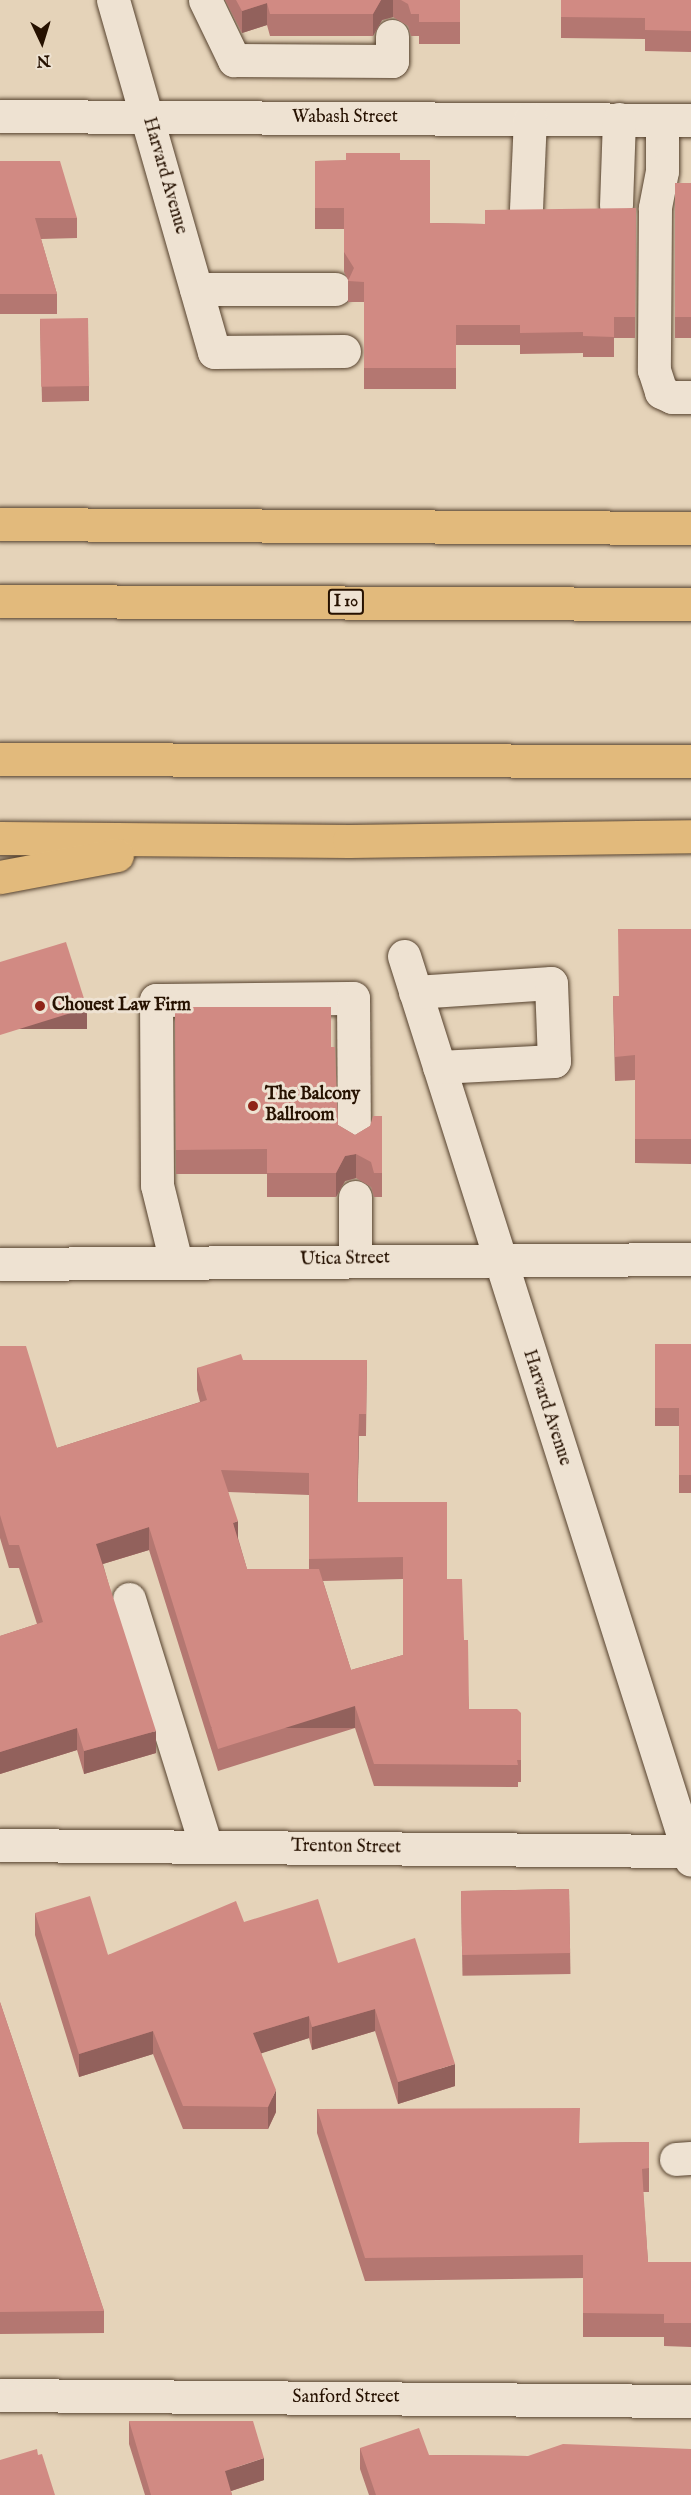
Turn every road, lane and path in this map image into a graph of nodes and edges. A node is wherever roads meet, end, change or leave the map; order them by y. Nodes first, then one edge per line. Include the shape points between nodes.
1 (113, 0) edge
2 (205, 0) edge
3 (392, 36) dead end
4 (0, 116) edge
5 (148, 117) junction
6 (530, 119) junction
7 (619, 119) junction
8 (676, 120) edge
9 (616, 205) dead end
10 (526, 209) edge
11 (196, 289) junction
12 (335, 289) dead end
13 (344, 351) dead end
14 (691, 397) edge
15 (0, 512) edge
16 (0, 524) edge
17 (123, 525) junction
18 (691, 528) edge
19 (0, 601) edge
20 (691, 604) edge
21 (0, 759) edge
22 (691, 761) edge
23 (691, 836) edge
24 (0, 838) edge
25 (350, 841) junction
26 (0, 877) edge
27 (404, 956) dead end
28 (415, 992) junction
29 (439, 1067) junction
30 (354, 1141) edge
31 (355, 1197) dead end
32 (499, 1258) junction
33 (691, 1259) edge
34 (355, 1260) junction
35 (176, 1262) junction
36 (0, 1264) edge
37 (129, 1599) dead end
38 (0, 1845) edge
39 (206, 1846) junction
40 (690, 1854) edge
41 (0, 2395) edge
42 (691, 2400) edge

1 - 5 street, Harvard Avenue
2 - 3 street via 234,60 392,62
4 - 5 street, Wabash Street
5 - 6 street, Wabash Street
5 - 11 street, Harvard Avenue
6 - 7 street, Wabash Street
6 - 10 street
7 - 8 street, Wabash Street
7 - 9 street
8 - 14 street via 655,208 654,370 661,392 672,397
11 - 12 street
11 - 13 street, Harvard Avenue via 214,352
15 - 17 highway
16 - 17 highway
17 - 18 highway
19 - 20 highway, I 10
21 - 22 highway
23 - 25 highway
24 - 25 highway
25 - 26 highway via 169,848
27 - 28 street, Harvard Avenue
28 - 29 street, Harvard Avenue
28 - 29 street via 551,983 554,1061
29 - 32 street, Harvard Avenue
30 - 35 street via 354,998 156,1000 157,1185
31 - 34 street
32 - 33 street, Utica Street
32 - 34 street, Utica Street
32 - 40 street, Harvard Avenue
34 - 35 street, Utica Street
35 - 36 street, Utica Street
37 - 39 street
38 - 39 street, Trenton Street
39 - 40 street, Trenton Street
41 - 42 street, Sanford Street

